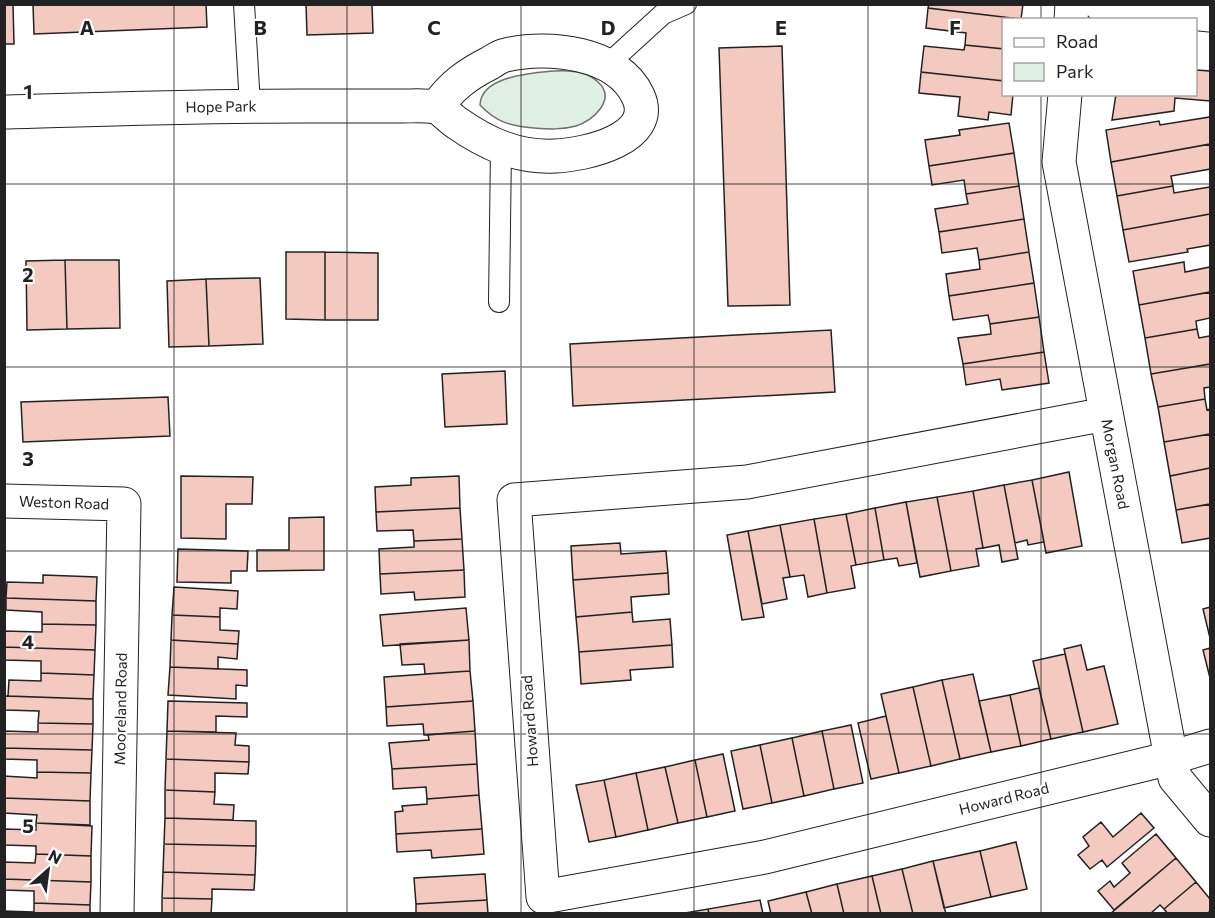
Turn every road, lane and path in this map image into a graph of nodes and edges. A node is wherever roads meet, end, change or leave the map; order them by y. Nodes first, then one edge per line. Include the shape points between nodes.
1 (244, 4) edge
2 (686, 4) edge
3 (1100, 4) edge
4 (1210, 15) edge
5 (607, 65) junction
6 (1065, 96) edge
7 (250, 105) junction
8 (437, 106) junction
9 (4, 112) edge
10 (501, 148) junction
11 (499, 302) dead end
12 (1106, 414) junction
13 (4, 501) edge
14 (124, 504) joint
15 (1210, 746) edge
16 (1171, 758) junction
17 (1210, 820) edge
18 (117, 914) edge

1 - 7 lane
2 - 5 lane via 663,14
3 - 4 street
5 - 8 street via 583,55 559,52 504,55 469,73
5 - 10 street via 635,90 642,104 638,122 630,133 607,147 555,156 524,155
6 - 12 street, Morgan Road via 1059,162
7 - 8 street, Hope Park
7 - 9 street, Hope Park
8 - 10 street via 472,134
10 - 11 lane
12 - 16 street, Morgan Road
12 - 16 street, Howard Road via 747,483 514,500 543,897 765,857
13 - 14 street, Weston Road
14 - 18 street, Mooreland Road
15 - 16 street
16 - 17 street, Morgan Road via 1175,778

